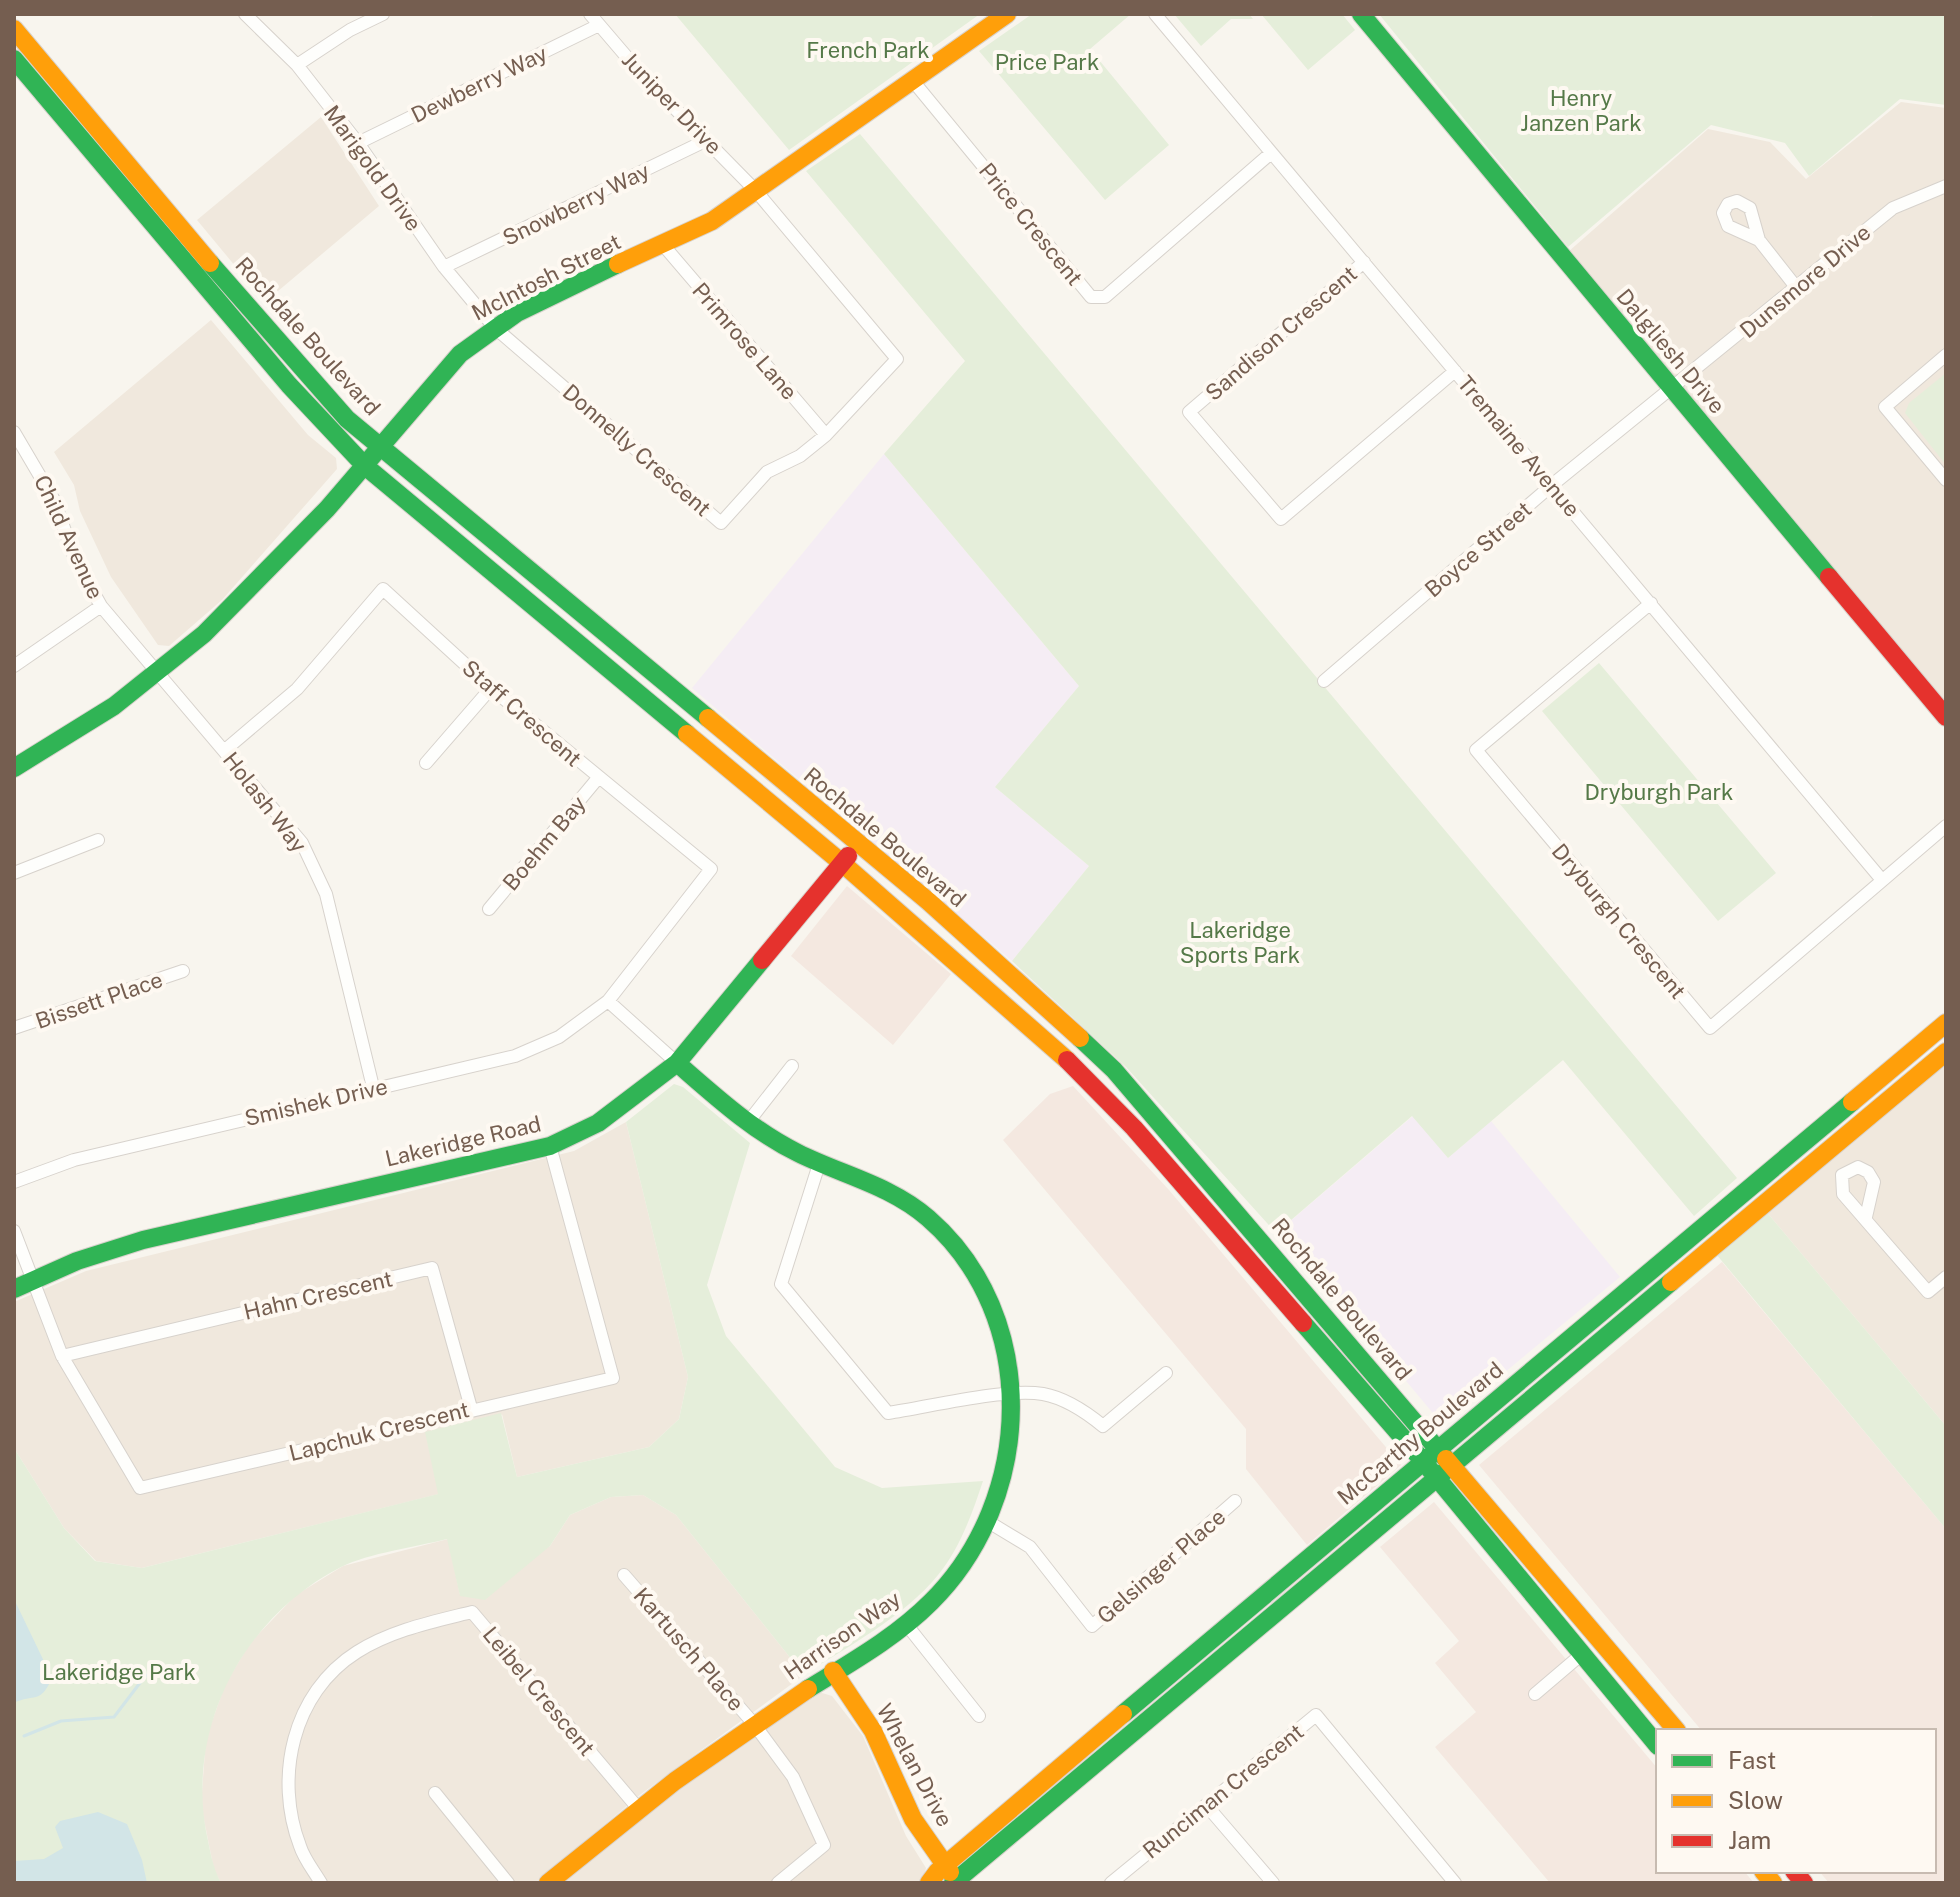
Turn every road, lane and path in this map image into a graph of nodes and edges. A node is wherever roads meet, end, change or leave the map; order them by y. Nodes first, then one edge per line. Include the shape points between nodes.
1 (245, 14) edge
2 (383, 14) edge
3 (590, 14) edge
4 (1007, 14) edge
5 (1155, 14) edge
6 (1361, 14) edge
7 (599, 25) junction
8 (14, 29) edge
9 (14, 59) edge
10 (297, 65) junction
11 (913, 81) junction
12 (707, 140) junction
13 (358, 143) junction
14 (1271, 153) junction
15 (1946, 186) edge
16 (756, 191) junction
17 (1759, 240) dead end
18 (664, 246) junction
19 (1364, 262) junction
20 (444, 267) junction
21 (1796, 287) junction
22 (494, 327) junction
23 (1946, 355) edge
24 (1455, 371) junction
25 (1672, 391) junction
26 (14, 432) edge
27 (826, 435) junction
28 (380, 448) junction
29 (365, 466) junction
30 (1946, 480) edge
31 (1552, 485) junction
32 (1651, 603) junction
33 (101, 606) junction
34 (14, 666) edge
35 (160, 675) junction
36 (1324, 681) dead end
37 (491, 688) junction
38 (1946, 717) edge
39 (225, 750) junction
40 (426, 763) dead end
41 (14, 768) edge
42 (598, 778) junction
43 (1946, 826) edge
44 (98, 840) dead end
45 (858, 843) junction
46 (842, 863) junction
47 (14, 873) edge
48 (1882, 880) junction
49 (489, 909) dead end
50 (183, 971) dead end
51 (608, 1001) junction
52 (1946, 1023) edge
53 (14, 1028) edge
54 (1946, 1052) edge
55 (677, 1063) junction
56 (792, 1066) dead end
57 (373, 1087) junction
58 (749, 1121) junction
59 (550, 1146) junction
60 (820, 1161) junction
61 (14, 1182) edge
62 (1866, 1217) dead end
63 (14, 1231) edge
64 (1946, 1277) edge
65 (32, 1281) junction
66 (14, 1289) edge
67 (62, 1356) junction
68 (1166, 1373) dead end
69 (1014, 1395) junction
70 (471, 1408) junction
71 (1438, 1448) junction
72 (1423, 1461) junction
73 (1452, 1465) junction
74 (1437, 1478) junction
75 (1235, 1501) dead end
76 (987, 1521) junction
77 (624, 1575) dead end
78 (906, 1624) junction
79 (1582, 1654) junction
80 (833, 1671) junction
81 (1535, 1694) dead end
82 (979, 1716) dead end
83 (754, 1724) junction
84 (1675, 1729) edge
85 (1656, 1744) edge
86 (435, 1793) dead end
87 (1207, 1806) junction
88 (637, 1807) junction
89 (956, 1879) edge
90 (321, 1883) edge
91 (508, 1883) edge
92 (548, 1883) edge
93 (778, 1883) edge
94 (929, 1883) edge
95 (1111, 1883) edge
96 (1273, 1883) edge
97 (1455, 1883) edge

1 - 10 street, Marigold Drive
2 - 10 street
3 - 7 street, Juniper Drive
4 - 11 main road, McIntosh Street
5 - 14 street, Tremaine Avenue
6 - 25 main road, Dalgliesh Drive
7 - 12 street, Juniper Drive
7 - 13 street, Dewberry Way
8 - 28 main road, Rochdale Boulevard via 273,339
9 - 29 main road, Rochdale Boulevard via 289,385
10 - 13 street, Marigold Drive
11 - 14 street, Price Crescent via 1091,297 1105,297
11 - 16 main road, McIntosh Street
12 - 16 street, Juniper Drive
12 - 20 street, Snowberry Way
13 - 20 street, Marigold Drive
14 - 19 street, Tremaine Avenue
15 - 21 street, Dunsmore Drive via 1893,208
16 - 18 main road, McIntosh Street
16 - 27 street, Donnelly Crescent via 897,359
17 - 21 street
18 - 22 main road, McIntosh Street
18 - 27 street, Primrose Lane
19 - 24 street, Tremaine Avenue
19 - 24 street, Sandison Crescent via 1189,412 1198,423 1281,519
20 - 22 street, Marigold Drive
21 - 25 street, Dunsmore Drive
22 - 27 street, Donnelly Crescent via 721,523 767,472
22 - 28 main road, McIntosh Street via 458,355
23 - 30 street via 1885,407
24 - 31 street, Tremaine Avenue
25 - 31 street, Boyce Street
25 - 38 main road, Dalgliesh Drive
26 - 33 street, Child Avenue via 54,500 75,559
28 - 29 main road, McIntosh Street
28 - 45 main road, Rochdale Boulevard
29 - 35 main road, McIntosh Street via 243,601
29 - 46 main road, Rochdale Boulevard
31 - 32 street, Tremaine Avenue
31 - 36 street, Boyce Street
32 - 48 street, Tremaine Avenue
32 - 48 street, Dryburgh Crescent via 1476,750 1486,762 1710,1028
33 - 34 street
33 - 35 street, Child Avenue
35 - 39 street, Holash Way
35 - 41 main road, McIntosh Street via 70,738
37 - 39 street, Staff Crescent via 383,589 297,689
37 - 40 street
37 - 42 street, Staff Crescent
39 - 57 street, Holash Way via 302,843 326,894
42 - 49 street, Boehm Bay
42 - 51 street, Staff Crescent via 711,869
43 - 48 street, Dryburgh Crescent
44 - 47 street
45 - 46 main road, Lakeridge Road
45 - 71 main road, Rochdale Boulevard via 1045,1003 1114,1070
46 - 55 main road, Lakeridge Road
46 - 72 main road, Rochdale Boulevard via 1075,1067
50 - 53 street, Bissett Place
51 - 55 street, Harrison Way
51 - 57 street, Smishek Drive via 559,1037 515,1056
52 - 71 main road, McCarthy Boulevard
54 - 73 main road, McCarthy Boulevard
55 - 58 main road, Harrison Way
55 - 59 main road, Lakeridge Road via 598,1123
56 - 58 street
57 - 61 street, Smishek Drive via 74,1160
58 - 60 main road, Harrison Way via 782,1145
59 - 65 main road, Lakeridge Road via 143,1240
59 - 70 street, Lapchuk Crescent via 613,1378
60 - 69 main road, Harrison Way via 874,1181 928,1217 974,1269 996,1315
60 - 69 street via 781,1284 878,1402 888,1413
62 - 64 street via 1928,1292
63 - 65 street, Lapchuk Crescent
65 - 66 main road, Lakeridge Road
65 - 67 street, Lapchuk Crescent
67 - 70 street, Lapchuk Crescent via 140,1488
67 - 70 street, Hahn Crescent via 432,1268
68 - 69 street via 1103,1426 1084,1410 1043,1394
69 - 76 main road, Harrison Way via 1005,1473
71 - 72 main road, McCarthy Boulevard
71 - 73 main road, Rochdale Boulevard
72 - 74 main road, Rochdale Boulevard
72 - 89 main road, McCarthy Boulevard
73 - 74 main road, McCarthy Boulevard
73 - 84 main road, Rochdale Boulevard
74 - 79 main road, Rochdale Boulevard
74 - 89 main road, McCarthy Boulevard
75 - 76 street, Gelsinger Place via 1092,1626 1030,1547
76 - 78 main road, Harrison Way via 968,1557
77 - 83 street, Kartusch Place
78 - 80 main road, Harrison Way
78 - 82 street
79 - 81 street
79 - 85 main road, Rochdale Boulevard
80 - 83 main road, Harrison Way
80 - 89 main road, Whelan Drive via 873,1731 913,1819
83 - 88 main road, Harrison Way
83 - 93 street, Kartusch Place via 793,1777 824,1845
86 - 91 street
87 - 95 street, Runciman Crescent
87 - 96 street
87 - 97 street, Runciman Crescent via 1316,1715
88 - 90 street, Leibel Crescent via 472,1612 404,1628 356,1652 330,1675 307,1703 289,1752 288,1805 300,1849
88 - 92 main road, Harrison Way
89 - 94 main road, McCarthy Boulevard

